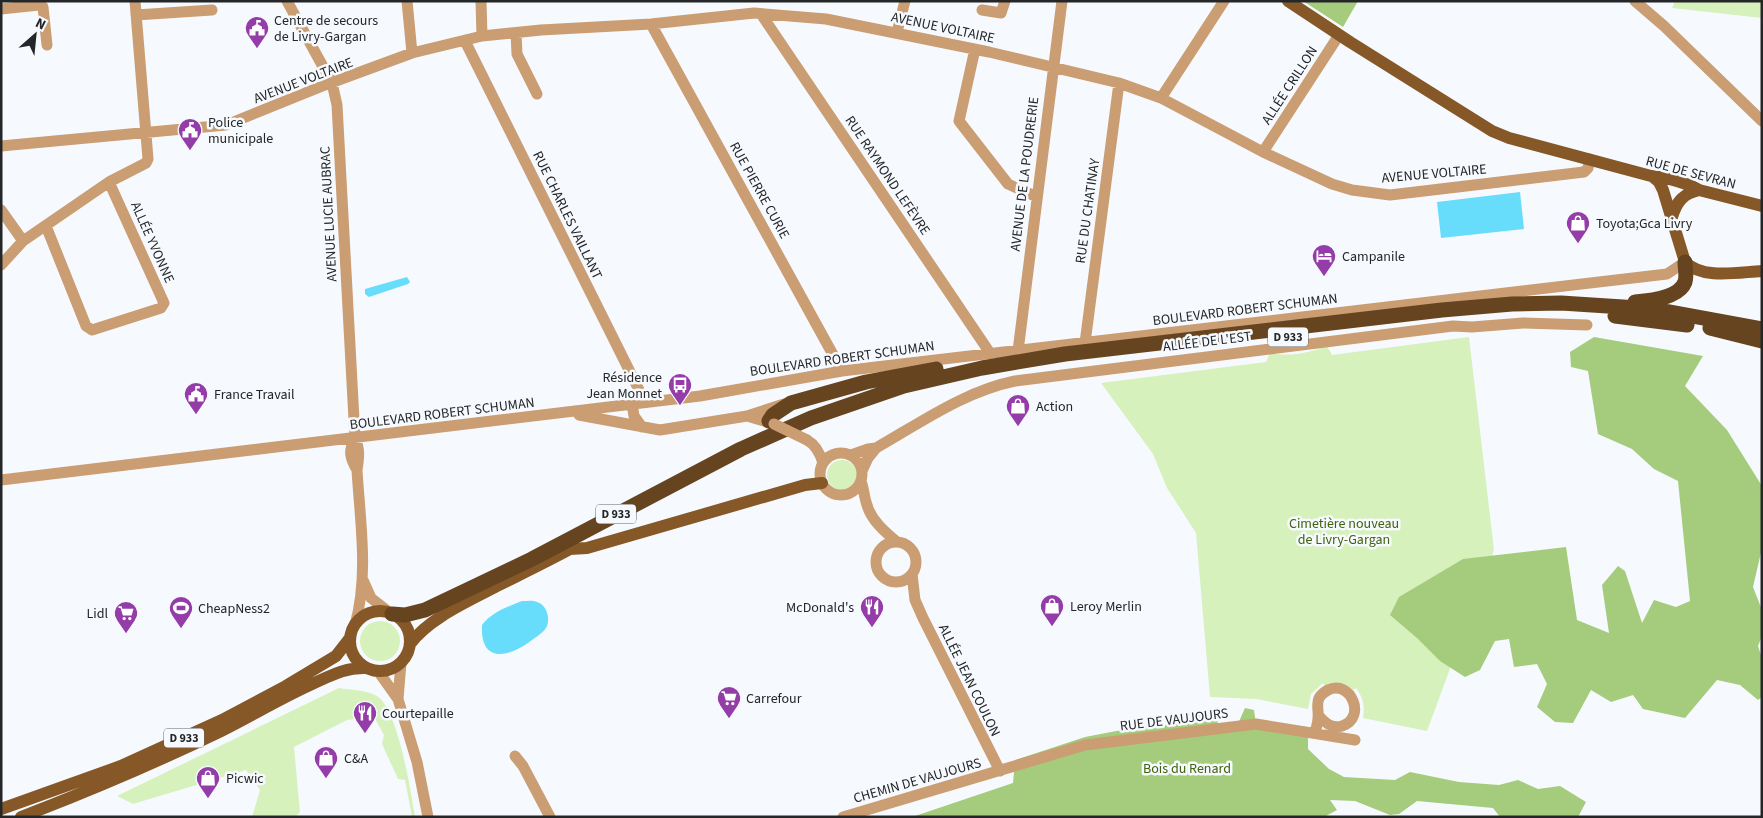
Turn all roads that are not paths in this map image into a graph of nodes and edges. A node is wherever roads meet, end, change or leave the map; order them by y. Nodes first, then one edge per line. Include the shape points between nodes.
1 (135, 1) edge
2 (287, 1) edge
3 (407, 1) edge
4 (481, 1) edge
5 (905, 1) edge
6 (1005, 1) edge
7 (1062, 1) edge
8 (1224, 1) edge
9 (1288, 1) edge
10 (1636, 1) edge
11 (1, 9) edge
12 (757, 9) edge
13 (212, 10) dead end
14 (982, 10) dead end
15 (136, 15) junction
16 (651, 24) junction
17 (516, 32) junction
18 (896, 32) junction
19 (1339, 35) junction
20 (482, 36) junction
21 (465, 41) junction
22 (47, 45) dead end
23 (975, 49) junction
24 (412, 53) junction
25 (1053, 67) junction
26 (332, 83) junction
27 (1120, 83) junction
28 (537, 94) dead end
29 (1161, 98) junction
30 (1762, 121) edge
31 (146, 133) junction
32 (1, 146) edge
33 (1263, 152) junction
34 (1590, 160) junction
35 (1653, 177) junction
36 (109, 182) junction
37 (1699, 190) junction
38 (1037, 197) junction
39 (1762, 206) edge
40 (1, 210) edge
41 (1672, 217) junction
42 (46, 226) junction
43 (23, 242) junction
44 (1685, 262) junction
45 (1, 265) edge
46 (1762, 271) edge
47 (1596, 305) junction
48 (1588, 325) dead end
49 (1762, 328) edge
50 (1762, 341) edge
51 (1085, 343) junction
52 (1018, 351) junction
53 (990, 353) junction
54 (982, 368) junction
55 (842, 371) junction
56 (645, 402) junction
57 (791, 403) junction
58 (632, 404) junction
59 (568, 413) junction
60 (747, 416) junction
61 (772, 423) junction
62 (642, 427) junction
63 (355, 438) junction
64 (810, 442) junction
65 (876, 448) junction
66 (845, 454) junction
67 (823, 463) junction
68 (861, 476) junction
69 (1, 480) edge
70 (822, 483) junction
71 (848, 494) junction
72 (867, 505) junction
73 (881, 529) junction
74 (897, 542) junction
75 (570, 549) junction
76 (881, 549) junction
77 (912, 574) junction
78 (363, 580) junction
79 (897, 582) junction
80 (915, 600) junction
81 (390, 613) junction
82 (355, 625) junction
83 (350, 638) junction
84 (410, 644) junction
85 (402, 663) junction
86 (372, 670) junction
87 (398, 699) junction
88 (1318, 716) junction
89 (1350, 721) junction
90 (1315, 733) junction
91 (515, 756) dead end
92 (1000, 771) junction
93 (94, 777) junction
94 (1, 809) edge
95 (1, 814) edge
96 (21, 817) edge
97 (428, 817) edge
98 (550, 817) edge
99 (843, 817) edge

1 - 15 street
2 - 26 street, AVENUE LUCIE AUBRAC
3 - 24 street
4 - 20 street
5 - 18 street
6 - 14 street via 1001,13
7 - 25 street, AVENUE DE LA POUDRERIE
8 - 29 street
9 - 19 main road, RUE DE SEVRAN
10 - 30 street
11 - 22 street via 43,7
12 - 16 street, AVENUE VOLTAIRE
12 - 18 street, AVENUE VOLTAIRE
12 - 53 street, RUE RAYMOND LEFÈVRE
13 - 15 street
15 - 31 street
16 - 17 street, AVENUE VOLTAIRE
16 - 55 street, RUE PIERRE CURIE
17 - 20 street, AVENUE VOLTAIRE
17 - 28 street via 517,54
18 - 23 street, AVENUE VOLTAIRE
19 - 33 street, ALLÉE CRILLON
19 - 34 main road, RUE DE SEVRAN via 1492,131
20 - 21 street, AVENUE VOLTAIRE
21 - 24 street, AVENUE VOLTAIRE
21 - 56 street, RUE CHARLES VAILLANT
23 - 25 street, AVENUE VOLTAIRE
23 - 38 street via 959,121 1008,184
24 - 26 street, AVENUE VOLTAIRE
25 - 27 street, AVENUE VOLTAIRE
25 - 38 street, AVENUE DE LA POUDRERIE
26 - 31 street, AVENUE VOLTAIRE via 226,125
26 - 63 street, AVENUE LUCIE AUBRAC via 337,105
27 - 29 street, AVENUE VOLTAIRE
27 - 51 street, RUE DU CHATINAY
29 - 33 street, AVENUE VOLTAIRE
31 - 32 street, AVENUE VOLTAIRE
31 - 36 street via 146,163
33 - 34 street, AVENUE VOLTAIRE via 1332,184 1390,195 1584,172
34 - 35 main road, RUE DE SEVRAN
35 - 37 main road, RUE DE SEVRAN
35 - 41 main road via 1663,190
36 - 42 street
36 - 42 street, ALLÉE YVONNE via 164,303 161,308 92,330 86,326
37 - 39 main road, RUE DE SEVRAN
37 - 41 main road via 1676,203
38 - 52 street, AVENUE DE LA POUDRERIE
40 - 43 street
41 - 44 main road
42 - 43 street
43 - 45 street
44 - 46 main road via 1691,268 1712,273
44 - 47 highway via 1685,280 1681,289 1671,294 1654,300
44 - 51 street, BOULEVARD ROBERT SCHUMAN via 1667,274
47 - 49 highway, D 933 via 1654,309
47 - 54 highway, D 933 via 1512,304 1442,310 1065,354
48 - 65 street, ALLÉE DE L'EST via 1454,326 1015,380 996,384 961,399
50 - 75 highway, D 933 via 1709,328 1656,321 1534,312 1442,319 993,375 907,395 819,424 752,454
51 - 52 street, BOULEVARD ROBERT SCHUMAN
52 - 53 street, BOULEVARD ROBERT SCHUMAN
53 - 55 street, BOULEVARD ROBERT SCHUMAN
54 - 57 highway via 970,364 887,377
54 - 81 highway, D 933 via 904,386 811,418 733,454 425,610 405,615
55 - 56 street, BOULEVARD ROBERT SCHUMAN via 700,396
56 - 58 street, BOULEVARD ROBERT SCHUMAN
57 - 60 street
57 - 61 highway via 773,415
58 - 59 street, BOULEVARD ROBERT SCHUMAN
58 - 62 street via 634,416
59 - 62 street
59 - 63 street, BOULEVARD ROBERT SCHUMAN
60 - 61 street
60 - 62 street via 660,430
61 - 64 street, bridge
63 - 69 street, BOULEVARD ROBERT SCHUMAN
63 - 78 street, AVENUE LUCIE AUBRAC via 350,448 350,459 356,470
64 - 66 street
64 - 67 street via 820,453
65 - 66 street, ALLÉE DE L'EST
65 - 68 street, ALLÉE DE L'EST
66 - 67 street via 830,455
66 - 68 street via 858,461
67 - 70 street via 820,471
68 - 71 street via 856,489
68 - 72 street
70 - 71 street via 832,493
70 - 75 main road via 805,485 587,548
71 - 72 street
72 - 73 street
73 - 74 street
73 - 76 street
74 - 76 street
74 - 77 street via 914,552 916,563
75 - 84 main road, D 933 via 470,600 428,626
76 - 79 street via 876,559 877,569 883,577
77 - 79 street
77 - 80 street, ALLÉE JEAN COULON
78 - 81 street, AVENUE LUCIE AUBRAC via 371,598
78 - 82 street, AVENUE LUCIE AUBRAC
79 - 80 street, ALLÉE JEAN COULON
80 - 92 street, ALLÉE JEAN COULON
81 - 82 main road via 370,613
81 - 84 main road via 406,626
82 - 83 main road
83 - 86 main road via 354,655
83 - 93 main road, D 933 via 336,656 270,694 222,720
84 - 85 main road
85 - 86 main road via 386,671
85 - 87 street
86 - 87 street
86 - 96 main road, D 933 via 355,667 340,672 144,767
87 - 97 street via 417,762
88 - 89 street via 1325,724 1334,727
88 - 89 street via 1319,698 1324,692 1339,688 1354,700 1356,708
88 - 90 street
89 - 90 street, RUE DE VAUJOURS via 1351,739
90 - 92 street, RUE DE VAUJOURS via 1246,725 1085,745
91 - 98 street
92 - 99 street, CHEMIN DE VAUJOURS
93 - 94 main road, D 933
93 - 95 street

